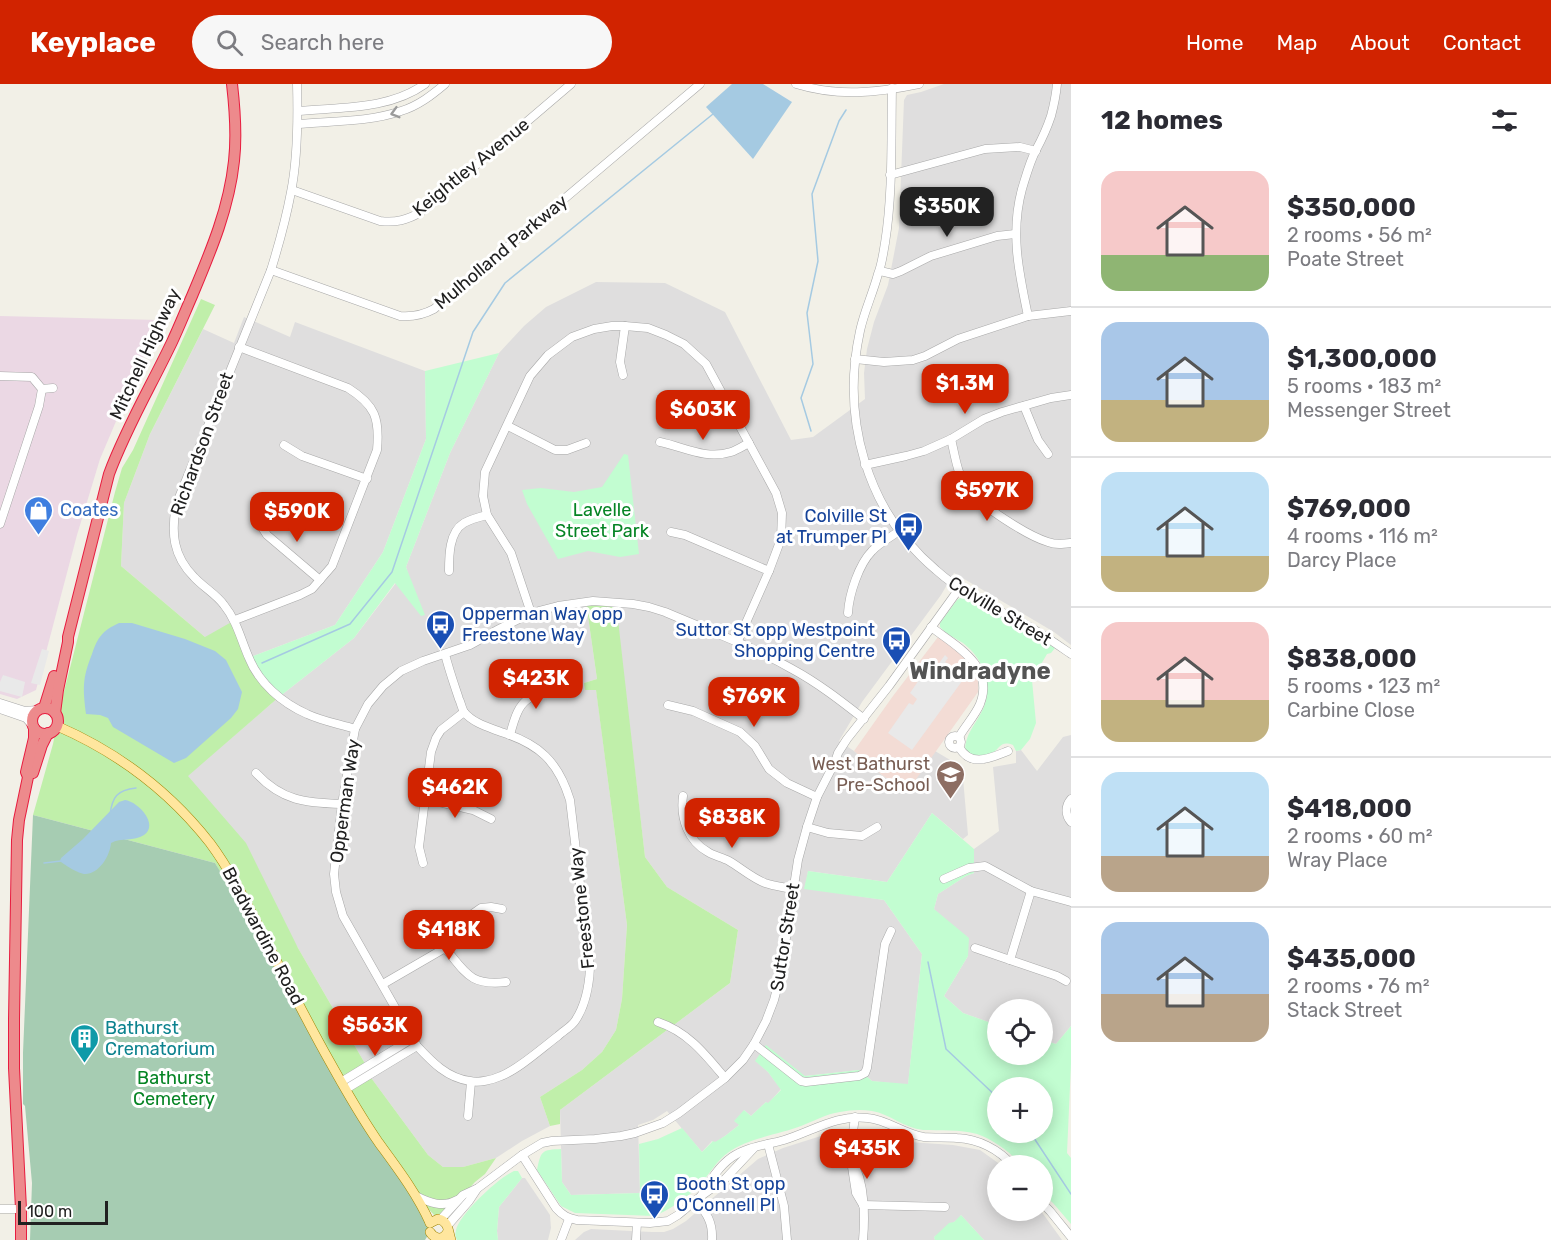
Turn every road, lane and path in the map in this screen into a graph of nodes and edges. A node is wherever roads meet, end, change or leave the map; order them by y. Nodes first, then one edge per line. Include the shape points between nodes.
1 (232, 84) edge
2 (297, 84) edge
3 (425, 84) edge
4 (445, 84) edge
5 (572, 84) edge
6 (700, 84) edge
7 (796, 84) edge
8 (919, 84) edge
9 (1057, 84) edge
10 (892, 88) junction
11 (298, 111) junction
12 (298, 124) junction
13 (1036, 151) junction
14 (890, 175) junction
15 (292, 190) junction
16 (1015, 234) junction
17 (271, 270) junction
18 (879, 272) junction
19 (1071, 311) edge
20 (1028, 316) junction
21 (625, 326) junction
22 (238, 347) junction
23 (855, 359) junction
24 (623, 375) dead end
25 (0, 376) edge
26 (53, 388) dead end
27 (42, 389) junction
28 (1071, 395) edge
29 (1024, 406) junction
30 (508, 426) junction
31 (951, 439) junction
32 (660, 442) dead end
33 (586, 443) dead end
34 (749, 443) junction
35 (284, 445) dead end
36 (1048, 454) dead end
37 (865, 465) junction
38 (367, 479) junction
39 (487, 515) junction
40 (258, 521) dead end
41 (0, 524) edge
42 (900, 531) junction
43 (671, 532) dead end
44 (1071, 543) edge
45 (449, 571) dead end
46 (769, 571) junction
47 (320, 580) junction
48 (959, 589) junction
49 (848, 612) dead end
50 (531, 613) junction
51 (235, 620) junction
52 (931, 627) junction
53 (68, 637) junction
54 (737, 643) junction
55 (445, 654) junction
56 (1071, 654) edge
57 (565, 690) dead end
58 (0, 703) edge
59 (668, 705) dead end
60 (40, 709) junction
61 (0, 710) edge
62 (464, 712) junction
63 (55, 713) junction
64 (864, 719) junction
65 (33, 726) junction
66 (57, 726) junction
67 (355, 729) junction
68 (48, 734) junction
69 (510, 735) junction
70 (1008, 751) dead end
71 (256, 773) dead end
72 (28, 777) junction
73 (683, 796) dead end
74 (817, 797) junction
75 (426, 799) junction
76 (1071, 799) edge
77 (342, 804) junction
78 (490, 819) dead end
79 (1071, 822) edge
80 (807, 827) junction
81 (877, 827) dead end
82 (423, 863) dead end
83 (944, 879) dead end
84 (792, 889) junction
85 (1031, 891) junction
86 (1071, 902) edge
87 (502, 909) dead end
88 (891, 931) dead end
89 (445, 948) junction
90 (975, 948) dead end
91 (1010, 960) junction
92 (1066, 981) dead end
93 (506, 982) dead end
94 (383, 984) junction
95 (658, 1022) dead end
96 (415, 1042) junction
97 (754, 1044) junction
98 (725, 1078) junction
99 (471, 1082) junction
100 (344, 1085) junction
101 (468, 1116) dead end
102 (855, 1117) junction
103 (768, 1144) junction
104 (522, 1155) junction
105 (1001, 1155) edge
106 (477, 1188) junction
107 (463, 1195) junction
108 (417, 1196) junction
109 (698, 1198) junction
110 (862, 1205) junction
111 (945, 1206) dead end
112 (0, 1209) edge
113 (21, 1209) junction
114 (1053, 1215) edge
115 (569, 1219) junction
116 (637, 1223) junction
117 (438, 1232) edge
118 (1071, 1236) edge
119 (21, 1240) edge
120 (561, 1240) edge
121 (636, 1240) edge
122 (712, 1240) edge
123 (787, 1240) edge
124 (863, 1240) edge

1 - 53 highway, Mitchell Highway via 235,149 225,206 183,317 116,454
2 - 11 street, Richardson Street
3 - 11 street via 385,102
4 -> 12 street via 417,105 387,116
5 - 15 street, Keightley Avenue via 412,217 380,221
6 - 17 street, Mulholland Parkway via 428,313 400,316
7 - 10 street via 839,93
8 - 10 street
9 - 13 street via 1051,117
10 - 14 street, Colville Street
11 - 12 street, Richardson Street
12 - 15 street, Richardson Street
13 - 14 street via 1020,147 985,149
13 - 16 street via 1018,206
14 - 18 street, Colville Street via 888,224
15 - 17 street, Richardson Street
16 - 18 street via 931,256 901,272
16 - 20 street
17 - 22 street, Richardson Street
18 - 23 street, Colville Street via 860,328
19 - 20 street
20 - 23 street via 958,339 913,360
21 - 24 street via 620,362
21 - 30 street via 579,334 548,355 530,376
21 - 34 street via 648,328 684,344 705,364
22 - 38 street via 348,388 363,398 374,413 379,432
22 - 51 street, Richardson Street via 176,505 173,523 175,544 183,563 224,603
23 - 37 street, Colville Street via 854,412
25 - 27 street via 32,377
26 - 27 street
27 - 41 street
28 - 29 street
29 - 31 street via 984,419
29 - 36 street
30 - 33 street via 555,450
30 - 39 street via 485,472 483,496
31 - 37 street via 915,454
31 - 44 street via 958,469 976,497 1010,523 1046,542
32 - 34 street via 710,456 732,452
34 - 46 street via 782,513 781,539
35 - 38 street via 302,456
37 - 42 street, Colville Street via 884,508
38 - 47 street via 332,566
39 - 45 street via 458,528 449,554
39 - 50 street via 511,553
40 - 47 street via 267,535
42 - 48 street, Colville Street via 934,569
42 - 49 street via 872,550 849,596
43 - 46 street
46 - 54 street
47 - 51 street via 300,595
48 - 52 street, Suttor Street
48 - 56 street, Colville Street
50 - 54 street, Opperman Way via 593,601 624,603 665,612
50 - 55 street, Opperman Way
51 - 67 street, Richardson Street via 255,673 279,697 307,714
52 - 64 street, Suttor Street
52 - 70 street via 972,659 982,681 980,703 959,737 963,755 982,760
53 - 60 highway, Mitchell Highway
53 - 63 highway, Mitchell Highway
54 - 64 street, Opperman Way via 792,669
55 - 62 street
55 - 67 street, Opperman Way via 401,671 382,686
57 - 69 street via 526,699 516,713
58 - 60 street via 25,711
59 - 74 street via 693,711 740,732 755,746 769,769 787,783
60 - 63 highway via 48,708
60 - 65 highway via 32,717
61 - 65 street via 26,718
62 - 69 street, Freestone Way via 480,725
62 - 75 street via 436,738
63 - 66 highway
64 - 74 street, Suttor Street via 838,753
65 - 68 highway
65 - 72 highway
66 - 68 highway
66 - 100 main road, Bradwardine Road via 135,770 178,808 210,844 236,883
67 - 77 street, Opperman Way
68 - 72 highway
69 - 99 street, Freestone Way via 545,755 559,772 568,793 589,985 574,1023 503,1075
71 - 77 street via 267,785 290,797 310,803
72 - 113 highway via 17,840 14,1006
73 - 84 street via 687,831 696,844 764,883
74 - 80 street, Suttor Street
75 - 78 street via 473,810
75 - 82 street via 420,847
76 - 79 street via 1066,811
77 - 94 street, Opperman Way via 334,874 336,892 343,916
80 - 81 street via 862,836
80 - 84 street, Suttor Street
83 - 85 street via 985,866
84 - 97 street, Suttor Street via 780,977
85 - 86 street
85 - 91 street
87 - 89 street via 481,908
88 - 97 street via 885,944 865,1073 801,1081
89 - 93 street via 467,974 480,982
89 - 94 street
90 - 91 street
91 - 92 street
94 - 96 street, Opperman Way
95 - 98 street via 680,1031
96 - 99 street via 442,1071
96 - 100 street
97 - 98 street, Suttor Street
98 - 104 street, Suttor Street via 652,1128 621,1136 542,1143
99 - 101 street
100 - 108 main road, Bradwardine Road
102 - 103 street
102 - 105 street via 877,1119 926,1137 978,1141
102 - 110 street via 850,1148 860,1180
103 - 109 street via 739,1153 721,1166
103 - 123 street via 784,1206
104 - 106 street, Suttor Street
104 - 115 street via 556,1208
106 - 107 street, Suttor Street
106 - 117 street, Suttor Street
107 - 108 street via 453,1202 439,1204
107 - 117 street, Suttor Street
108 - 117 main road, Bradwardine Road
109 - 116 street via 668,1221
109 - 122 street via 712,1224
110 - 111 street
110 - 124 street
112 - 113 street
113 - 119 highway
114 - 118 street
115 - 116 street
115 - 120 street
116 - 121 street

